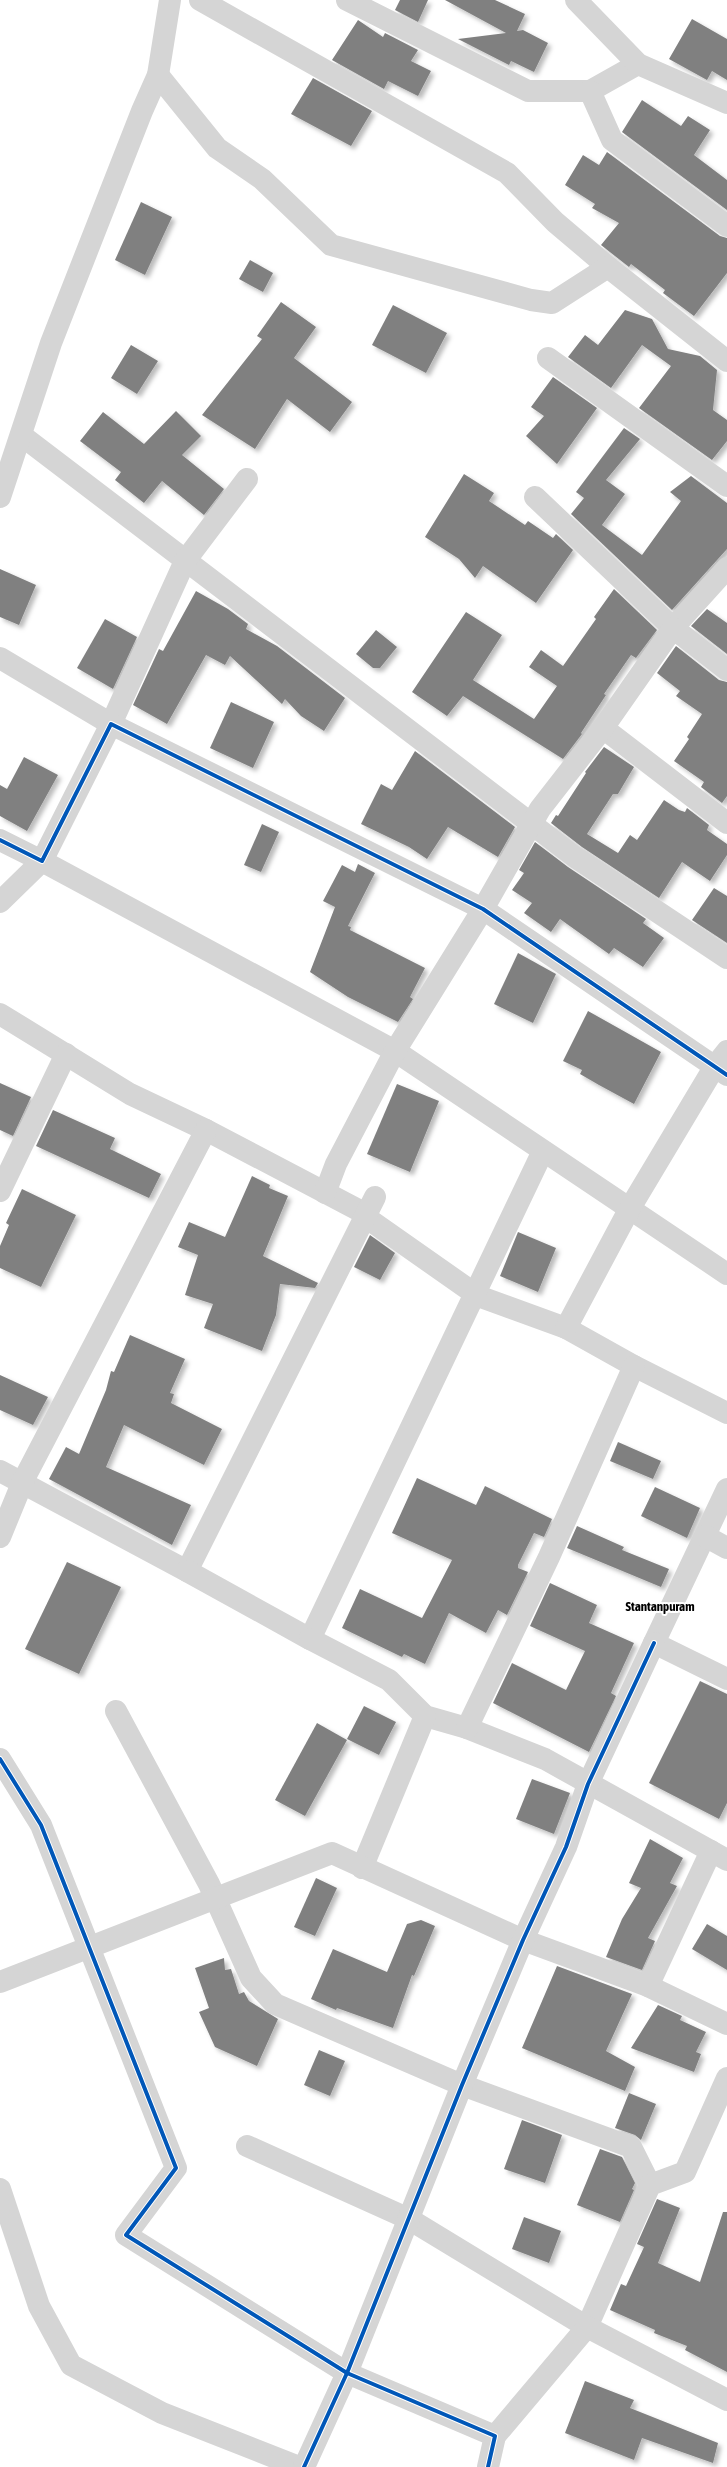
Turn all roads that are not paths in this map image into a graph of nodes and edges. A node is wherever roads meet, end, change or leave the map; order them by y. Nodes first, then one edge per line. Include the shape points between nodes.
1 (170, 0) edge
2 (200, 0) edge
3 (347, 0) edge
4 (576, 0) edge
5 (638, 64) junction
6 (158, 75) junction
7 (590, 91) junction
8 (727, 103) edge
9 (727, 226) edge
10 (608, 267) junction
11 (548, 358) dead end
12 (727, 361) edge
13 (21, 435) junction
14 (247, 479) dead end
15 (727, 486) edge
16 (0, 497) edge
17 (535, 497) dead end
18 (185, 561) junction
19 (727, 568) edge
20 (674, 628) junction
21 (0, 658) edge
22 (727, 670) edge
23 (111, 724) junction
24 (603, 728) junction
25 (727, 823) edge
26 (532, 824) junction
27 (0, 840) edge
28 (42, 861) junction
29 (0, 902) edge
30 (483, 909) junction
31 (727, 958) edge
32 (0, 1014) edge
33 (395, 1051) junction
34 (66, 1054) junction
35 (723, 1064) edge
36 (206, 1130) junction
37 (543, 1151) junction
38 (0, 1191) edge
39 (325, 1193) junction
40 (630, 1208) junction
41 (371, 1214) junction
42 (727, 1274) edge
43 (476, 1293) junction
44 (566, 1328) junction
45 (634, 1366) junction
46 (727, 1413) edge
47 (0, 1471) edge
48 (23, 1481) junction
49 (727, 1489) edge
50 (705, 1536) junction
51 (0, 1537) edge
52 (727, 1548) edge
53 (188, 1571) junction
54 (310, 1640) junction
55 (654, 1643) junction
56 (727, 1679) edge
57 (116, 1711) dead end
58 (425, 1716) junction
59 (467, 1728) junction
60 (0, 1759) edge
61 (588, 1784) junction
62 (719, 1856) edge
63 (362, 1868) junction
64 (214, 1899) junction
65 (523, 1940) junction
66 (89, 1948) junction
67 (0, 1982) edge
68 (648, 1986) junction
69 (727, 2024) edge
70 (727, 2078) edge
71 (462, 2085) junction
72 (247, 2146) dead end
73 (650, 2185) junction
74 (0, 2189) edge
75 (409, 2219) junction
76 (587, 2327) junction
77 (347, 2373) junction
78 (727, 2400) edge
79 (495, 2436) junction
80 (299, 2467) edge
81 (304, 2467) edge
82 (488, 2467) edge

1 - 6 street
2 - 10 street via 507,173 555,222
3 - 7 street via 528,91
4 - 5 street
5 - 7 street
5 - 8 street
6 - 10 street via 217,148 262,179 331,245 531,300 552,303
6 - 13 street via 51,342
7 - 9 street via 612,140
10 - 12 street
11 - 15 street
13 - 16 street
13 - 18 street
14 - 18 street
17 - 20 street
18 - 23 street
18 - 26 street
19 - 20 street
20 - 22 street
20 - 24 street
21 - 23 street
23 - 28 street
23 - 30 street
24 - 25 street
24 - 26 street via 540,809
26 - 30 street
26 - 31 street via 575,857
27 - 28 street
28 - 29 street
28 - 33 street
30 - 33 street
30 - 35 street
32 - 34 street
33 - 37 street
33 - 39 street via 336,1164
34 - 36 street via 130,1094
34 - 38 street
35 - 40 street
36 - 39 street
36 - 48 street
37 - 40 street
37 - 43 street
39 - 41 street
40 - 42 street
40 - 44 street
41 - 43 street
41 - 53 street
43 - 44 street via 478,1296
43 - 54 street
44 - 45 street
45 - 46 street
45 - 59 street via 549,1558
47 - 48 street
48 - 51 street
48 - 53 street
49 - 50 street
50 - 52 street
50 - 55 street
53 - 54 street
54 - 58 street via 389,1680
55 - 56 street
55 - 61 street
57 - 64 street via 209,1884
58 - 59 street
58 - 63 street
59 - 61 street via 545,1759
60 - 66 street via 41,1825
61 - 62 street
61 - 65 street via 566,1847
62 - 68 street
63 - 64 street via 332,1853
63 - 65 street
64 - 66 street
64 - 71 street via 251,1978 275,2004
65 - 68 street
65 - 71 street
66 - 67 street
66 - 77 street via 176,2168 126,2235
68 - 69 street
70 - 73 street via 685,2172
71 - 73 street via 631,2147
71 - 75 street
72 - 75 street
73 - 76 street
74 - 80 street via 39,2306 71,2364 162,2413
75 - 76 street
75 - 77 street
76 - 78 street
76 - 79 street
77 - 79 street
77 - 81 street
79 - 82 street

